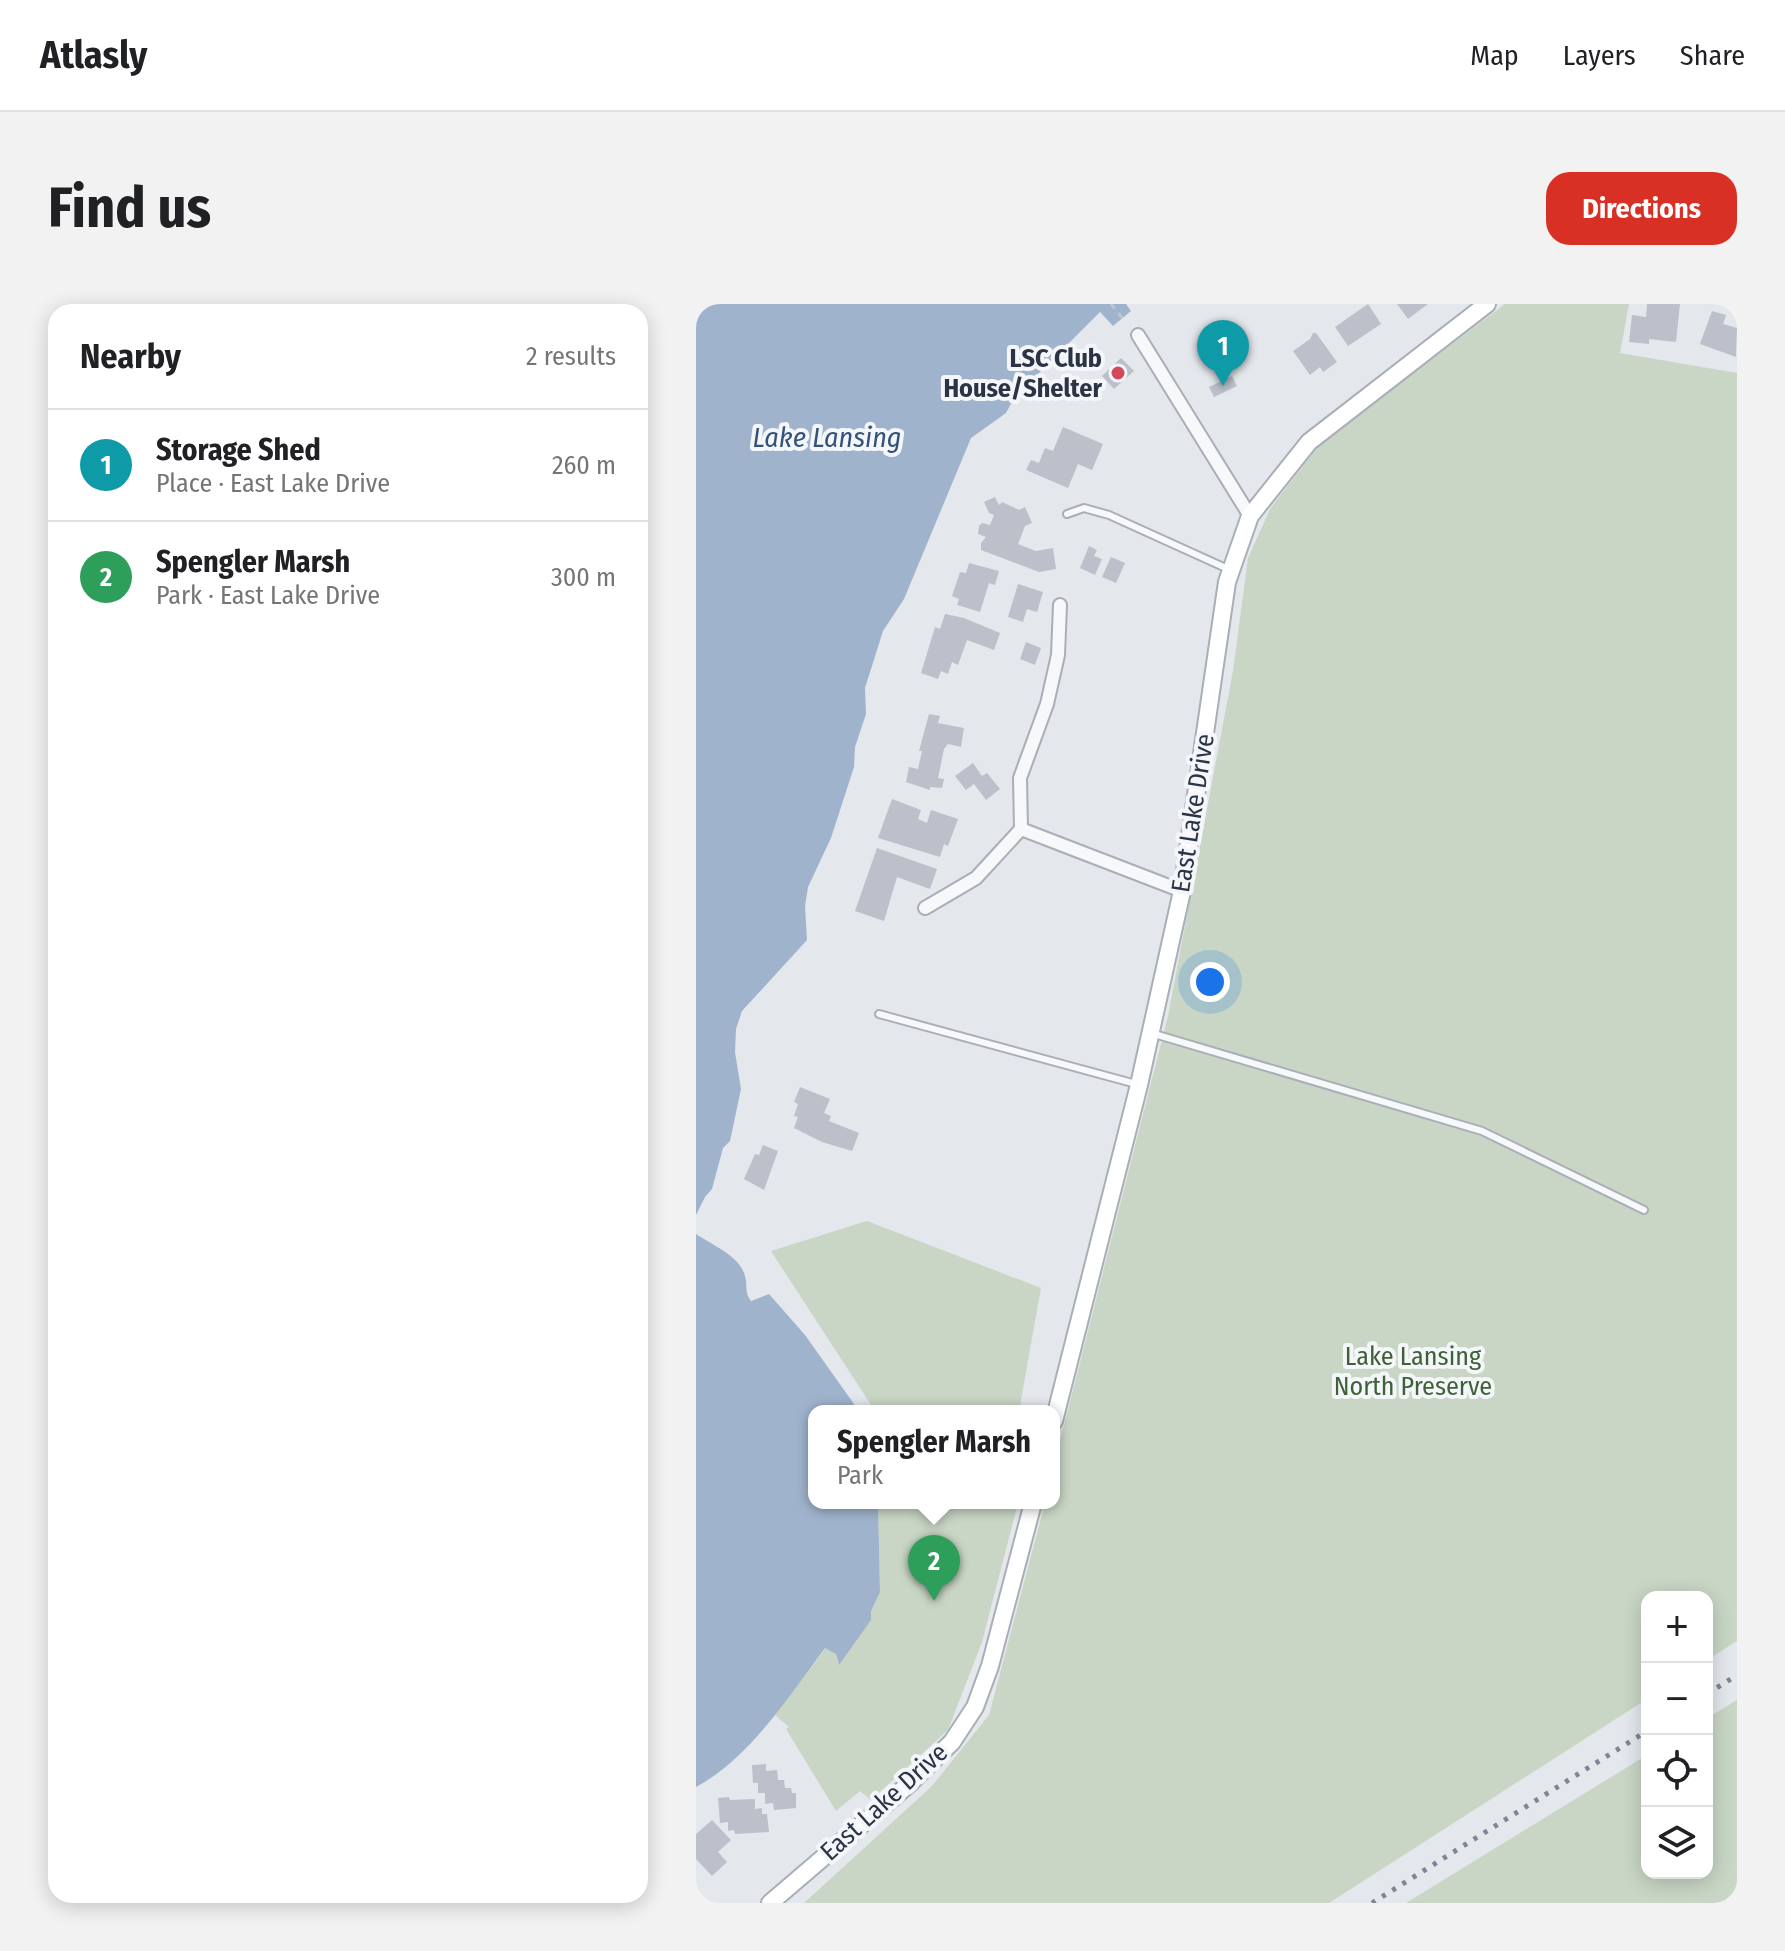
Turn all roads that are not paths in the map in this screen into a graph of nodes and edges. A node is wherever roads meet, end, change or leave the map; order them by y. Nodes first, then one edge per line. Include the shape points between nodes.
1 (1487, 304) edge
2 (1138, 335) dead end
3 (1067, 514) dead end
4 (1250, 516) junction
5 (1231, 571) junction
6 (1060, 605) dead end
7 (1021, 829) junction
8 (1182, 891) junction
9 (925, 908) dead end
10 (879, 1014) dead end
11 (1151, 1033) junction
12 (1139, 1085) junction
13 (1644, 1210) dead end
14 (1058, 1405) edge
15 (1031, 1509) edge
16 (770, 1903) edge

1 - 4 street, East Lake Drive via 1309,442
2 - 4 street
3 - 5 lane via 1084,508 1109,515
4 - 5 street, East Lake Drive
5 - 8 street, East Lake Drive
6 - 7 street via 1058,655 1047,704 1020,778
7 - 8 street
7 - 9 street via 976,878
8 - 11 street, East Lake Drive
10 - 12 lane
11 - 12 street, East Lake Drive
11 - 13 lane via 1482,1131
12 - 14 street, East Lake Drive
15 - 16 street, East Lake Drive via 975,1707 952,1742

